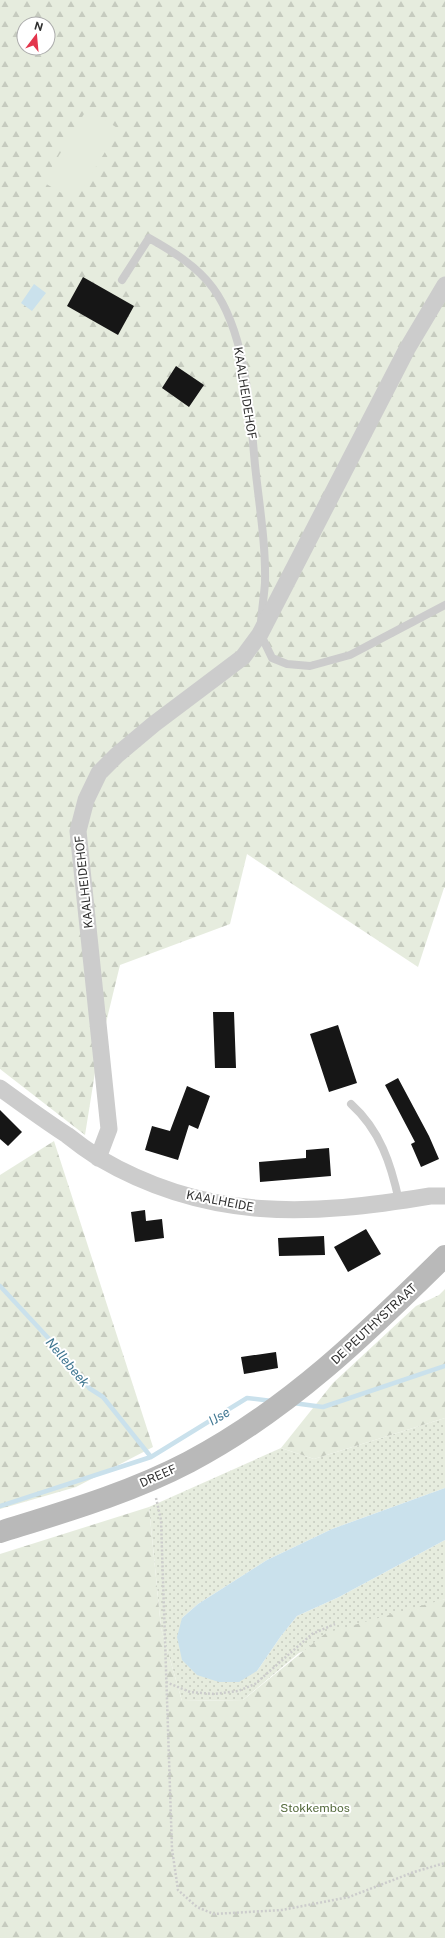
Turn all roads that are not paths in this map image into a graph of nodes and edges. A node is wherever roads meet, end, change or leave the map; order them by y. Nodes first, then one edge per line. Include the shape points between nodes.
1 (122, 280) dead end
2 (445, 285) edge
3 (445, 605) edge
4 (260, 634) junction
5 (0, 1088) edge
6 (351, 1104) dead end
7 (98, 1158) junction
8 (445, 1196) edge
9 (399, 1201) junction
10 (445, 1256) edge
11 (300, 1389) joint
12 (0, 1532) edge

1 - 4 lane, KAALHEIDEHOF via 149,238 172,251 192,267 213,287 228,313 241,357 251,411 265,582
2 - 4 street, KAALHEIDEHOF via 407,350
3 - 4 lane via 350,655 310,666 287,664 272,658
4 - 7 street, KAALHEIDEHOF via 243,657 117,755 99,773 86,800 78,831 109,1129
5 - 7 street, KAALHEIDE
6 - 9 lane via 378,1135 392,1170
7 - 9 street, KAALHEIDE via 142,1180 191,1198 236,1207 276,1210 341,1208
8 - 9 street, KAALHEIDE
10 - 11 main road, DE PEUTHYSTRAAT via 339,1358
11 - 12 main road, DREEF via 264,1415 190,1461 151,1480 74,1509

